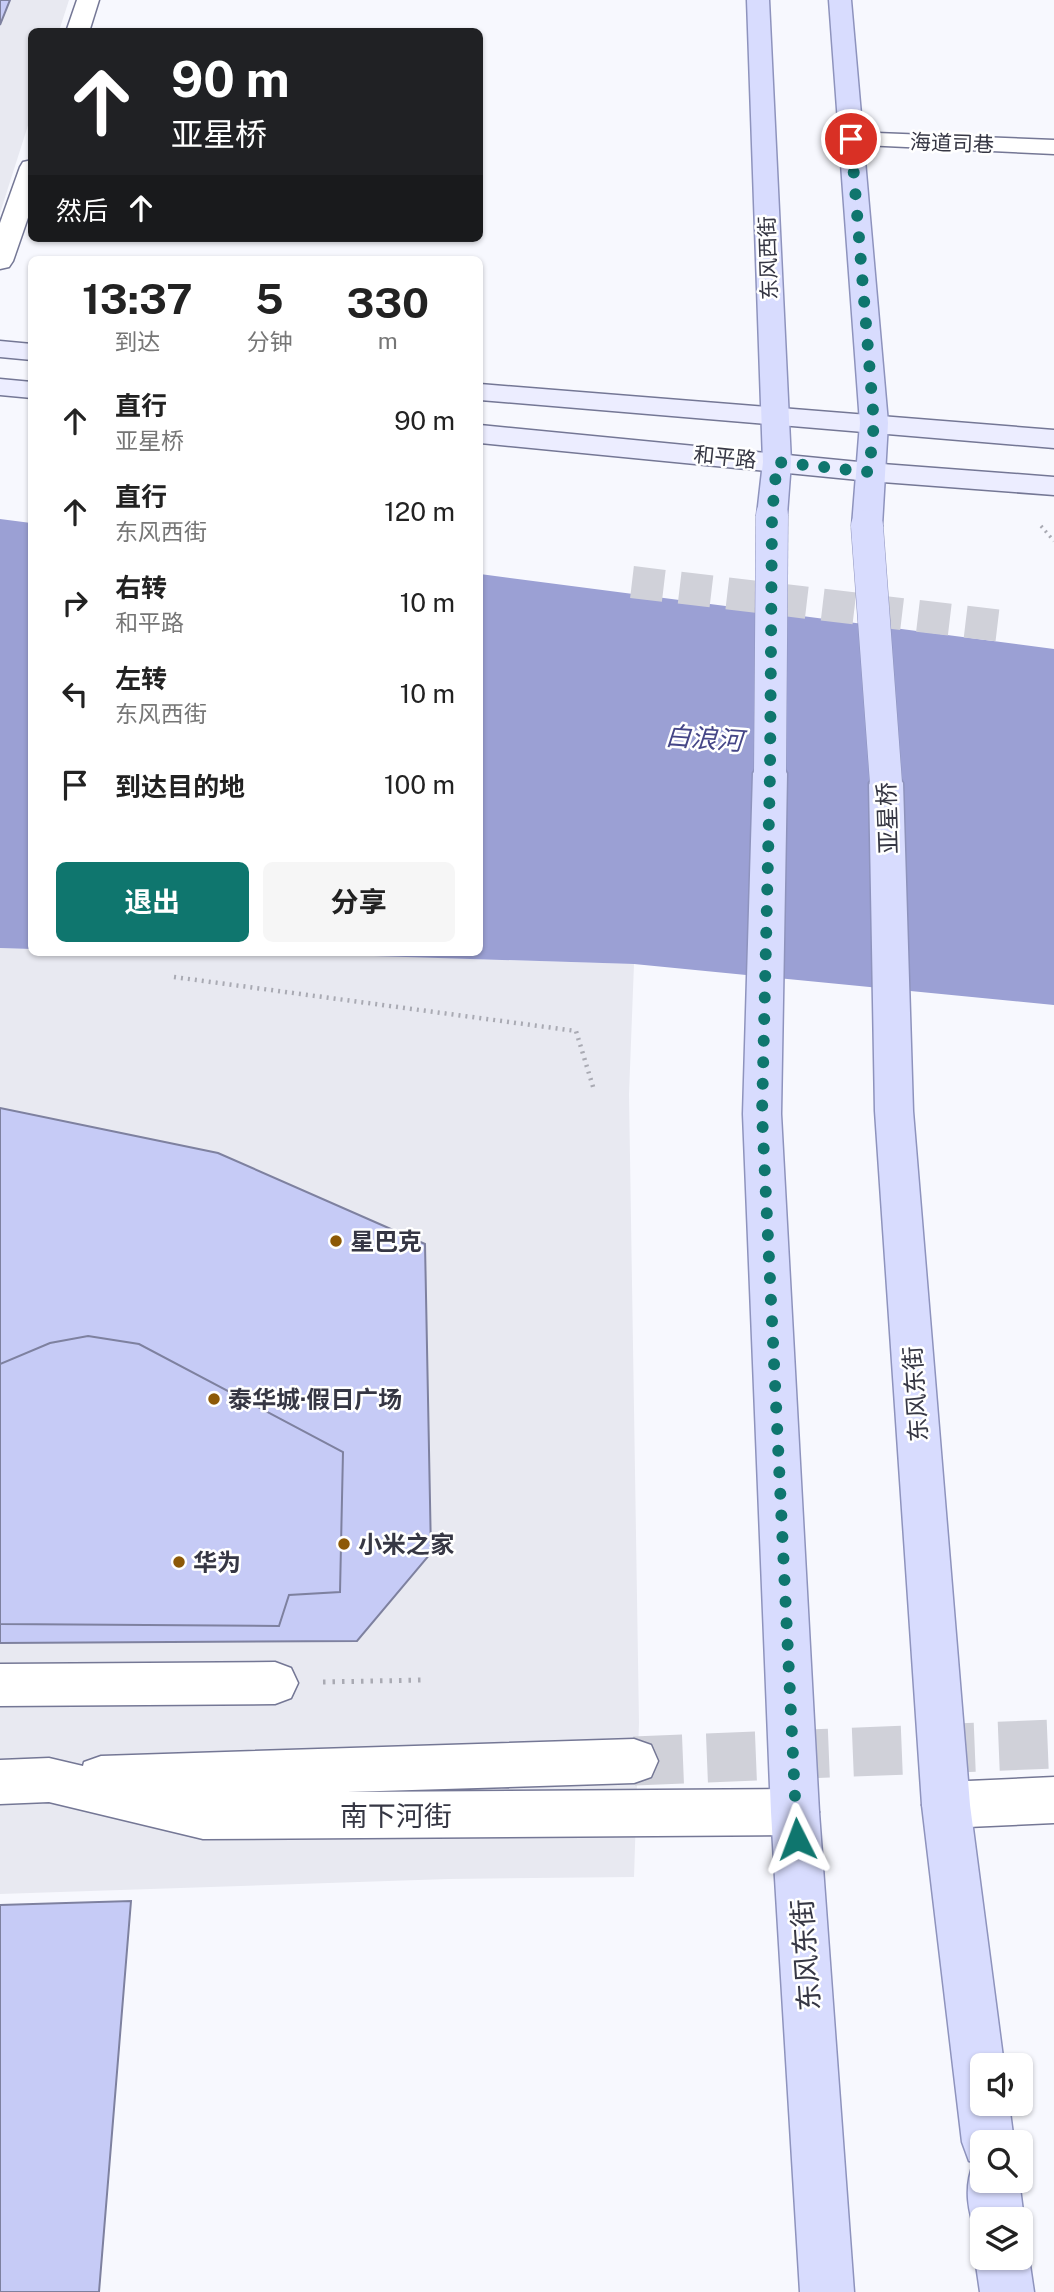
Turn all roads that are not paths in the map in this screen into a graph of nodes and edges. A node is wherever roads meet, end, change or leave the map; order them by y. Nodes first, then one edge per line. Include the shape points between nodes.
1 (88, 0) edge
2 (758, 0) edge
3 (840, 0) edge
4 (78, 28) edge
5 (851, 139) junction
6 (1054, 147) edge
7 (28, 179) edge
8 (0, 261) edge
9 (0, 349) edge
10 (28, 352) edge
11 (0, 387) edge
12 (28, 390) edge
13 (483, 392) edge
14 (774, 418) junction
15 (874, 423) junction
16 (483, 434) edge
17 (1054, 439) edge
18 (777, 462) junction
19 (869, 472) junction
20 (1054, 486) edge
21 (894, 1111) joint
22 (762, 1114) joint
23 (275, 1683) road end
24 (0, 1685) edge
25 (634, 1761) tunnel mouth
26 (49, 1780) junction
27 (0, 1782) edge
28 (1054, 1800) edge
29 (946, 1805) junction
30 (795, 1812) junction
31 (977, 2053) edge
32 (1004, 2270) edge
33 (827, 2292) edge
34 (1007, 2292) edge

1 - 4 street
2 - 14 main road, 东风西街
3 - 5 main road
5 - 6 street, 海道司巷
5 - 15 main road
7 - 8 street
9 - 10 main road
11 - 12 main road
13 - 14 main road, 和平路
14 - 15 main road, 和平路
14 - 18 main road, 东风西街
15 - 17 main road, 和平路
15 - 19 main road
16 - 18 main road, 和平路
18 - 19 main road, 和平路
18 - 22 main road, 东风西街, bridge via 772,515
19 - 20 main road, 和平路
19 - 21 main road, 亚星桥, bridge via 867,526 886,783
21 - 29 main road, 东风东街
22 - 30 main road, 东风东街
23 - 24 street
25 - 26 street
26 - 27 street, 南下河街
26 - 30 street, 南下河街 via 203,1816
28 - 29 street
29 - 31 main road, 东风东街
30 - 33 main road, 东风东街
32 - 34 main road

